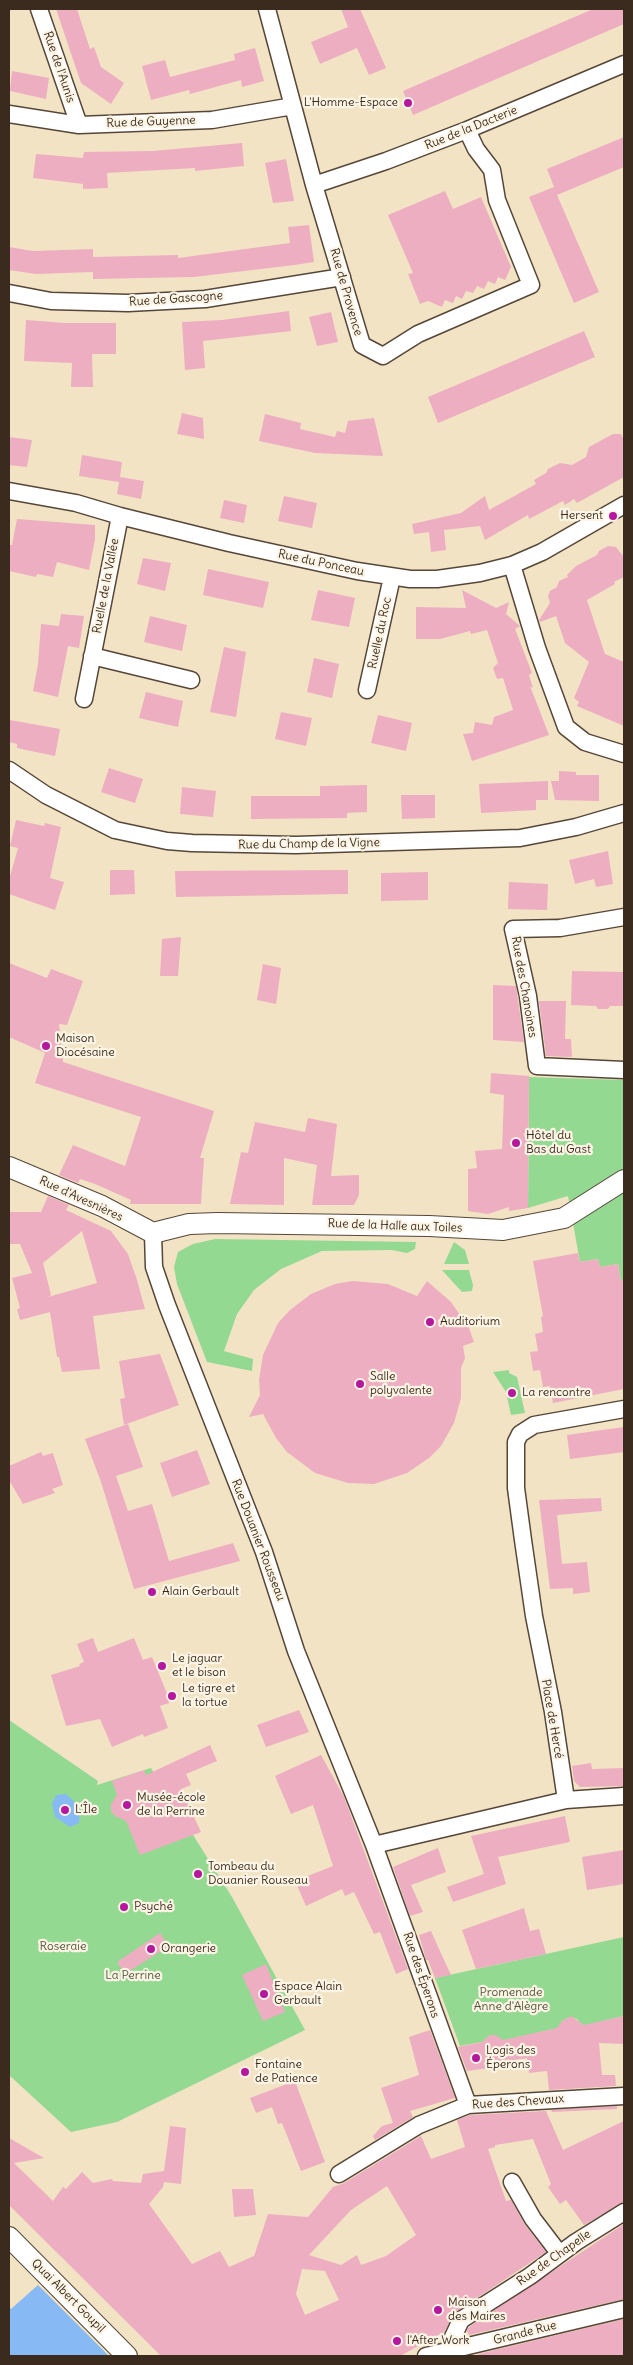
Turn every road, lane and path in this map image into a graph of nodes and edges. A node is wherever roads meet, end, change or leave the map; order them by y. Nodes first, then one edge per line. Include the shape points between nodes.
1 (39, 9) edge
2 (267, 9) edge
3 (624, 64) edge
4 (293, 106) junction
5 (9, 114) edge
6 (79, 125) junction
7 (467, 130) junction
8 (314, 185) junction
9 (342, 277) junction
10 (9, 293) edge
11 (9, 491) edge
12 (624, 505) edge
13 (120, 516) junction
14 (512, 565) junction
15 (392, 577) junction
16 (92, 656) junction
17 (190, 680) dead end
18 (368, 690) dead end
19 (84, 699) dead end
20 (624, 754) edge
21 (9, 770) edge
22 (624, 813) edge
23 (624, 917) edge
24 (624, 1070) edge
25 (9, 1167) edge
26 (624, 1180) edge
27 (153, 1233) junction
28 (624, 1410) edge
29 (624, 1796) edge
30 (566, 1800) junction
31 (374, 1845) junction
32 (624, 2096) edge
33 (468, 2105) junction
34 (339, 2174) dead end
35 (512, 2182) dead end
36 (624, 2212) edge
37 (9, 2237) edge
38 (559, 2253) junction
39 (624, 2309) edge
40 (452, 2350) junction
41 (127, 2356) edge
42 (426, 2356) edge

1 - 6 street, Rue de l'Aunis
2 - 4 street, Rue de Provence
3 - 7 street, Rue de la Dacterie
4 - 6 street, Rue de Guyenne via 212,120
4 - 8 street, Rue de Provence
5 - 6 street, Rue de Guyenne
7 - 8 street, Rue de la Dacterie via 386,162
7 - 9 street, Rue de Provence via 492,170 497,200 531,285 418,334 383,356 362,345
8 - 9 street, Rue de Provence
9 - 10 street, Rue de Gascogne via 205,299 128,303 51,301
11 - 13 street, Rue du Ponceau via 76,503
12 - 14 street, Rue du Ponceau via 542,552
13 - 15 street, Rue du Ponceau
13 - 16 street, Ruelle de la Vallée
14 - 15 street, Rue du Ponceau via 437,579
14 - 20 street via 537,648 566,727 585,742
15 - 18 street, Ruelle du Roc
16 - 17 street
16 - 19 street, Ruelle de la Vallée
21 - 22 street, Rue du Champ de la Vigne via 46,795 114,830 192,843 296,844 520,838
23 - 24 street, Rue des Chanoines via 560,928 513,929 528,996 537,1066
25 - 27 street, Rue d'Avesnières via 102,1206
26 - 27 street, Rue de la Halle aux Toiles via 564,1218 503,1230 218,1223 189,1224
27 - 31 street, Rue Douanier Rousseau via 154,1267 167,1305 278,1593 296,1651
28 - 30 street, Place de Hercé via 534,1425 520,1434 516,1442 516,1488 527,1568
29 - 30 street
30 - 31 street
31 - 33 street, Rue des Éperons
32 - 33 street, Rue des Chevaux
33 - 34 street, Rue des Chevaux via 419,2124
35 - 38 street via 533,2219
36 - 38 street, Rue de Chapelle
37 - 41 street, Quai Albert Goupil
38 - 40 street, Rue de Chapelle via 530,2276 461,2320
39 - 40 street, Grande Rue
40 - 42 street, Grande Rue

